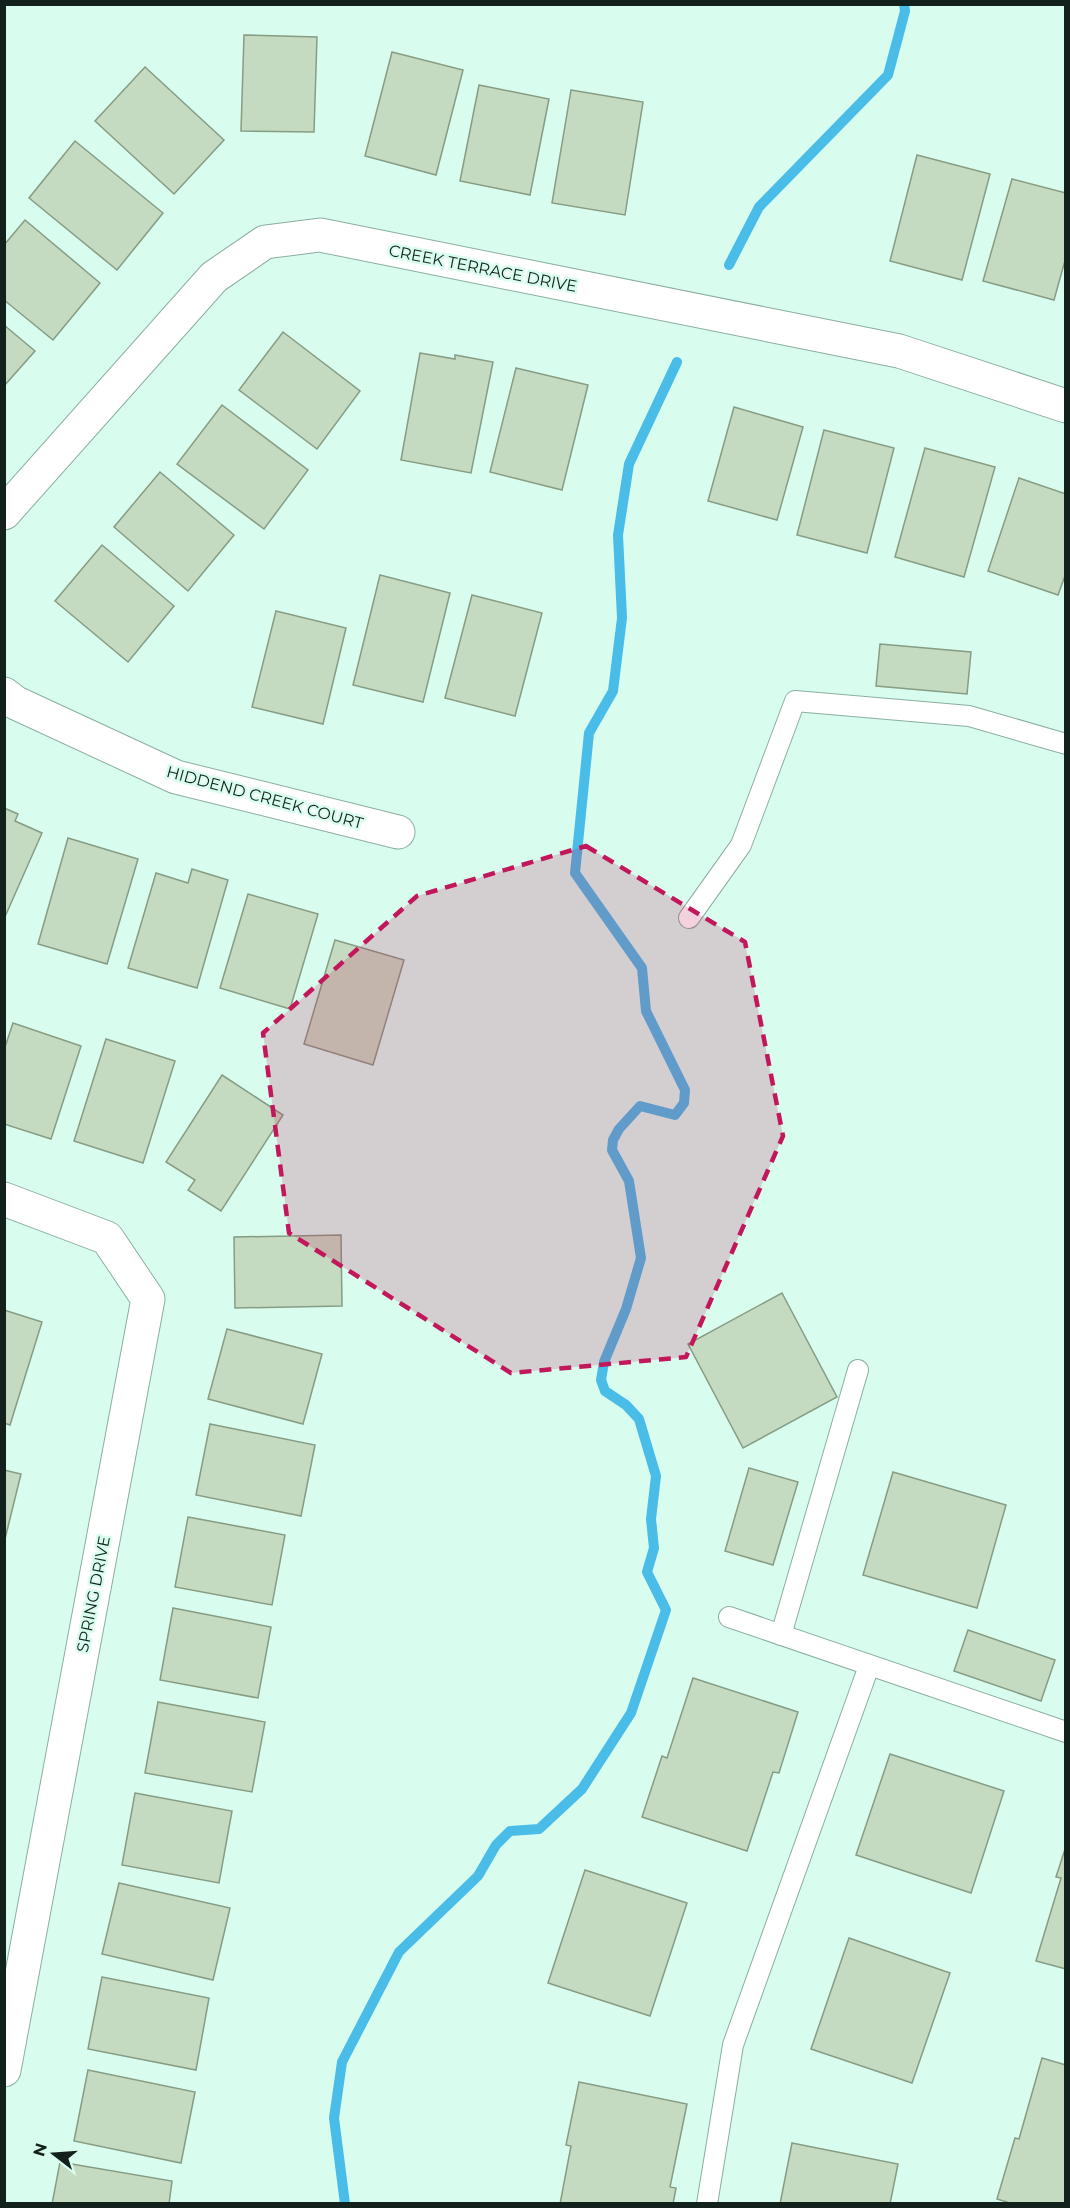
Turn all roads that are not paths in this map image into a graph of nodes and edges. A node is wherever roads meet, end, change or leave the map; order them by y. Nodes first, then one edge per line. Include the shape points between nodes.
1 (1065, 406) edge
2 (4, 513) edge
3 (4, 694) edge
4 (1065, 744) edge
5 (398, 832) dead end
6 (689, 918) dead end
7 (4, 1199) edge
8 (858, 1370) dead end
9 (729, 1617) dead end
10 (782, 1635) junction
11 (870, 1666) junction
12 (1065, 1732) edge
13 (4, 2070) edge
14 (707, 2204) edge

1 - 2 street, CREEK TERRACE DRIVE via 898,351 320,235 265,242 214,277
3 - 5 street, HIDDEND CREEK COURT via 176,777
4 - 6 lane via 969,716 795,701 741,845
7 - 13 street, SPRING DRIVE via 107,1238 148,1299
8 - 10 lane
9 - 10 lane
10 - 11 lane
11 - 12 lane
11 - 14 lane via 734,2045

